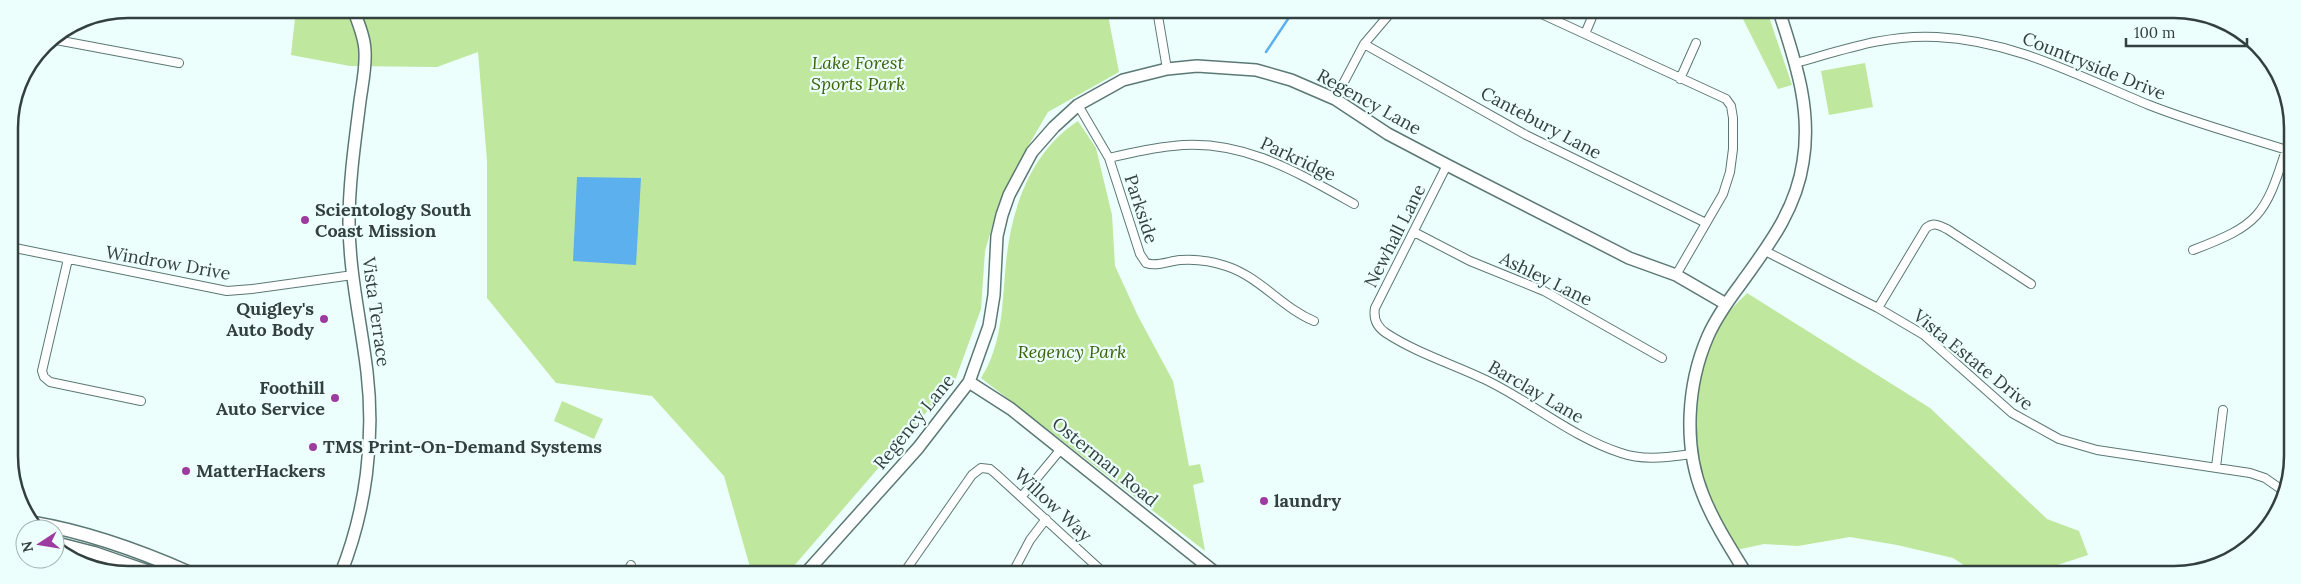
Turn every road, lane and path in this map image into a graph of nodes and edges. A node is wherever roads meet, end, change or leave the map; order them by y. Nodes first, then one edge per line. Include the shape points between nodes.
1 (356, 18) edge
2 (1158, 18) edge
3 (1386, 18) edge
4 (1550, 18) edge
5 (1592, 18) edge
6 (1780, 18) edge
7 (1585, 34) junction
8 (60, 41) edge
9 (1696, 43) dead end
10 (1364, 44) junction
11 (179, 63) dead end
12 (1796, 63) junction
13 (1167, 69) junction
14 (1680, 79) junction
15 (1335, 99) junction
16 (1078, 106) junction
17 (2284, 149) edge
18 (1109, 158) junction
19 (2284, 161) edge
20 (1447, 165) junction
21 (1354, 204) dead end
22 (1706, 223) junction
23 (1414, 232) junction
24 (18, 249) edge
25 (2193, 250) dead end
26 (1765, 251) junction
27 (68, 260) junction
28 (353, 275) junction
29 (1676, 275) junction
30 (2031, 284) dead end
31 (1726, 304) junction
32 (1878, 308) junction
33 (1314, 321) dead end
34 (1375, 321) joint
35 (1662, 358) dead end
36 (969, 382) junction
37 (141, 401) dead end
38 (2223, 410) dead end
39 (1061, 449) junction
40 (1692, 454) junction
41 (2216, 467) junction
42 (2279, 488) edge
43 (1022, 496) junction
44 (1046, 519) junction
45 (65, 530) edge
46 (65, 546) edge
47 (132, 566) edge
48 (174, 566) edge
49 (344, 566) edge
50 (812, 566) edge
51 (909, 566) edge
52 (1016, 566) edge
53 (1096, 566) edge
54 (1207, 566) edge
55 (1741, 566) edge

1 - 28 street, Vista Terrace via 366,52 350,194
2 - 13 street
3 - 10 street
4 - 7 street
5 - 7 street
6 - 12 street
7 - 14 street
8 - 11 street
9 - 14 street
10 - 15 street
10 - 22 street, Cantebury Lane via 1526,135
12 - 17 street, Countryside Drive via 1879,40 1936,37 1975,40 2019,51 2175,115
12 - 26 street via 1806,112 1803,163 1793,201
13 - 15 street, Regency Lane via 1196,66 1256,70 1291,80
13 - 16 street, Regency Lane via 1123,80
14 - 22 street via 1726,99 1731,106 1733,149 1730,172 1723,194
15 - 20 street, Regency Lane via 1388,134
16 - 18 street, Parkside
16 - 36 street, Regency Lane via 1032,152 1009,195 997,236 989,326
18 - 21 street, Parkridge via 1174,145 1238,149 1294,170
18 - 33 street, Parkside via 1140,254 1146,263 1187,260 1224,265 1251,278 1291,310
19 - 25 street via 2261,212 2238,231
20 - 23 street, Newhall Lane
20 - 29 street, Regency Lane via 1629,258
22 - 29 street
23 - 34 street, Newhall Lane via 1375,308
23 - 35 street, Ashley Lane via 1470,261 1544,292
24 - 27 street, Windrow Drive
26 - 31 street
26 - 32 street, Vista Estate Drive
27 - 28 street, Windrow Drive via 228,290
27 - 37 street via 42,371 44,378
28 - 49 street, Vista Terrace via 368,385 368,456 356,532
29 - 31 street, Regency Lane
30 - 32 street via 1947,229 1931,224
31 - 40 street via 1707,336 1694,380 1690,420
32 - 41 street, Vista Estate Drive via 1924,335 2012,413 2059,439 2097,450
34 - 40 street, Barclay Lane via 1386,333 1489,382 1602,446 1638,457
36 - 39 street, Osterman Road via 998,399
36 - 50 street, Regency Lane via 918,448
38 - 41 street
39 - 43 street
39 - 54 street, Osterman Road
40 - 55 street via 1702,495
41 - 42 street, Vista Estate Drive via 2258,475
43 - 44 street, Willow Way
43 - 51 street, Willow Way via 990,469 977,470
44 - 52 street
44 - 53 street, Willow Way
45 - 48 main road via 98,538
46 - 47 main road

